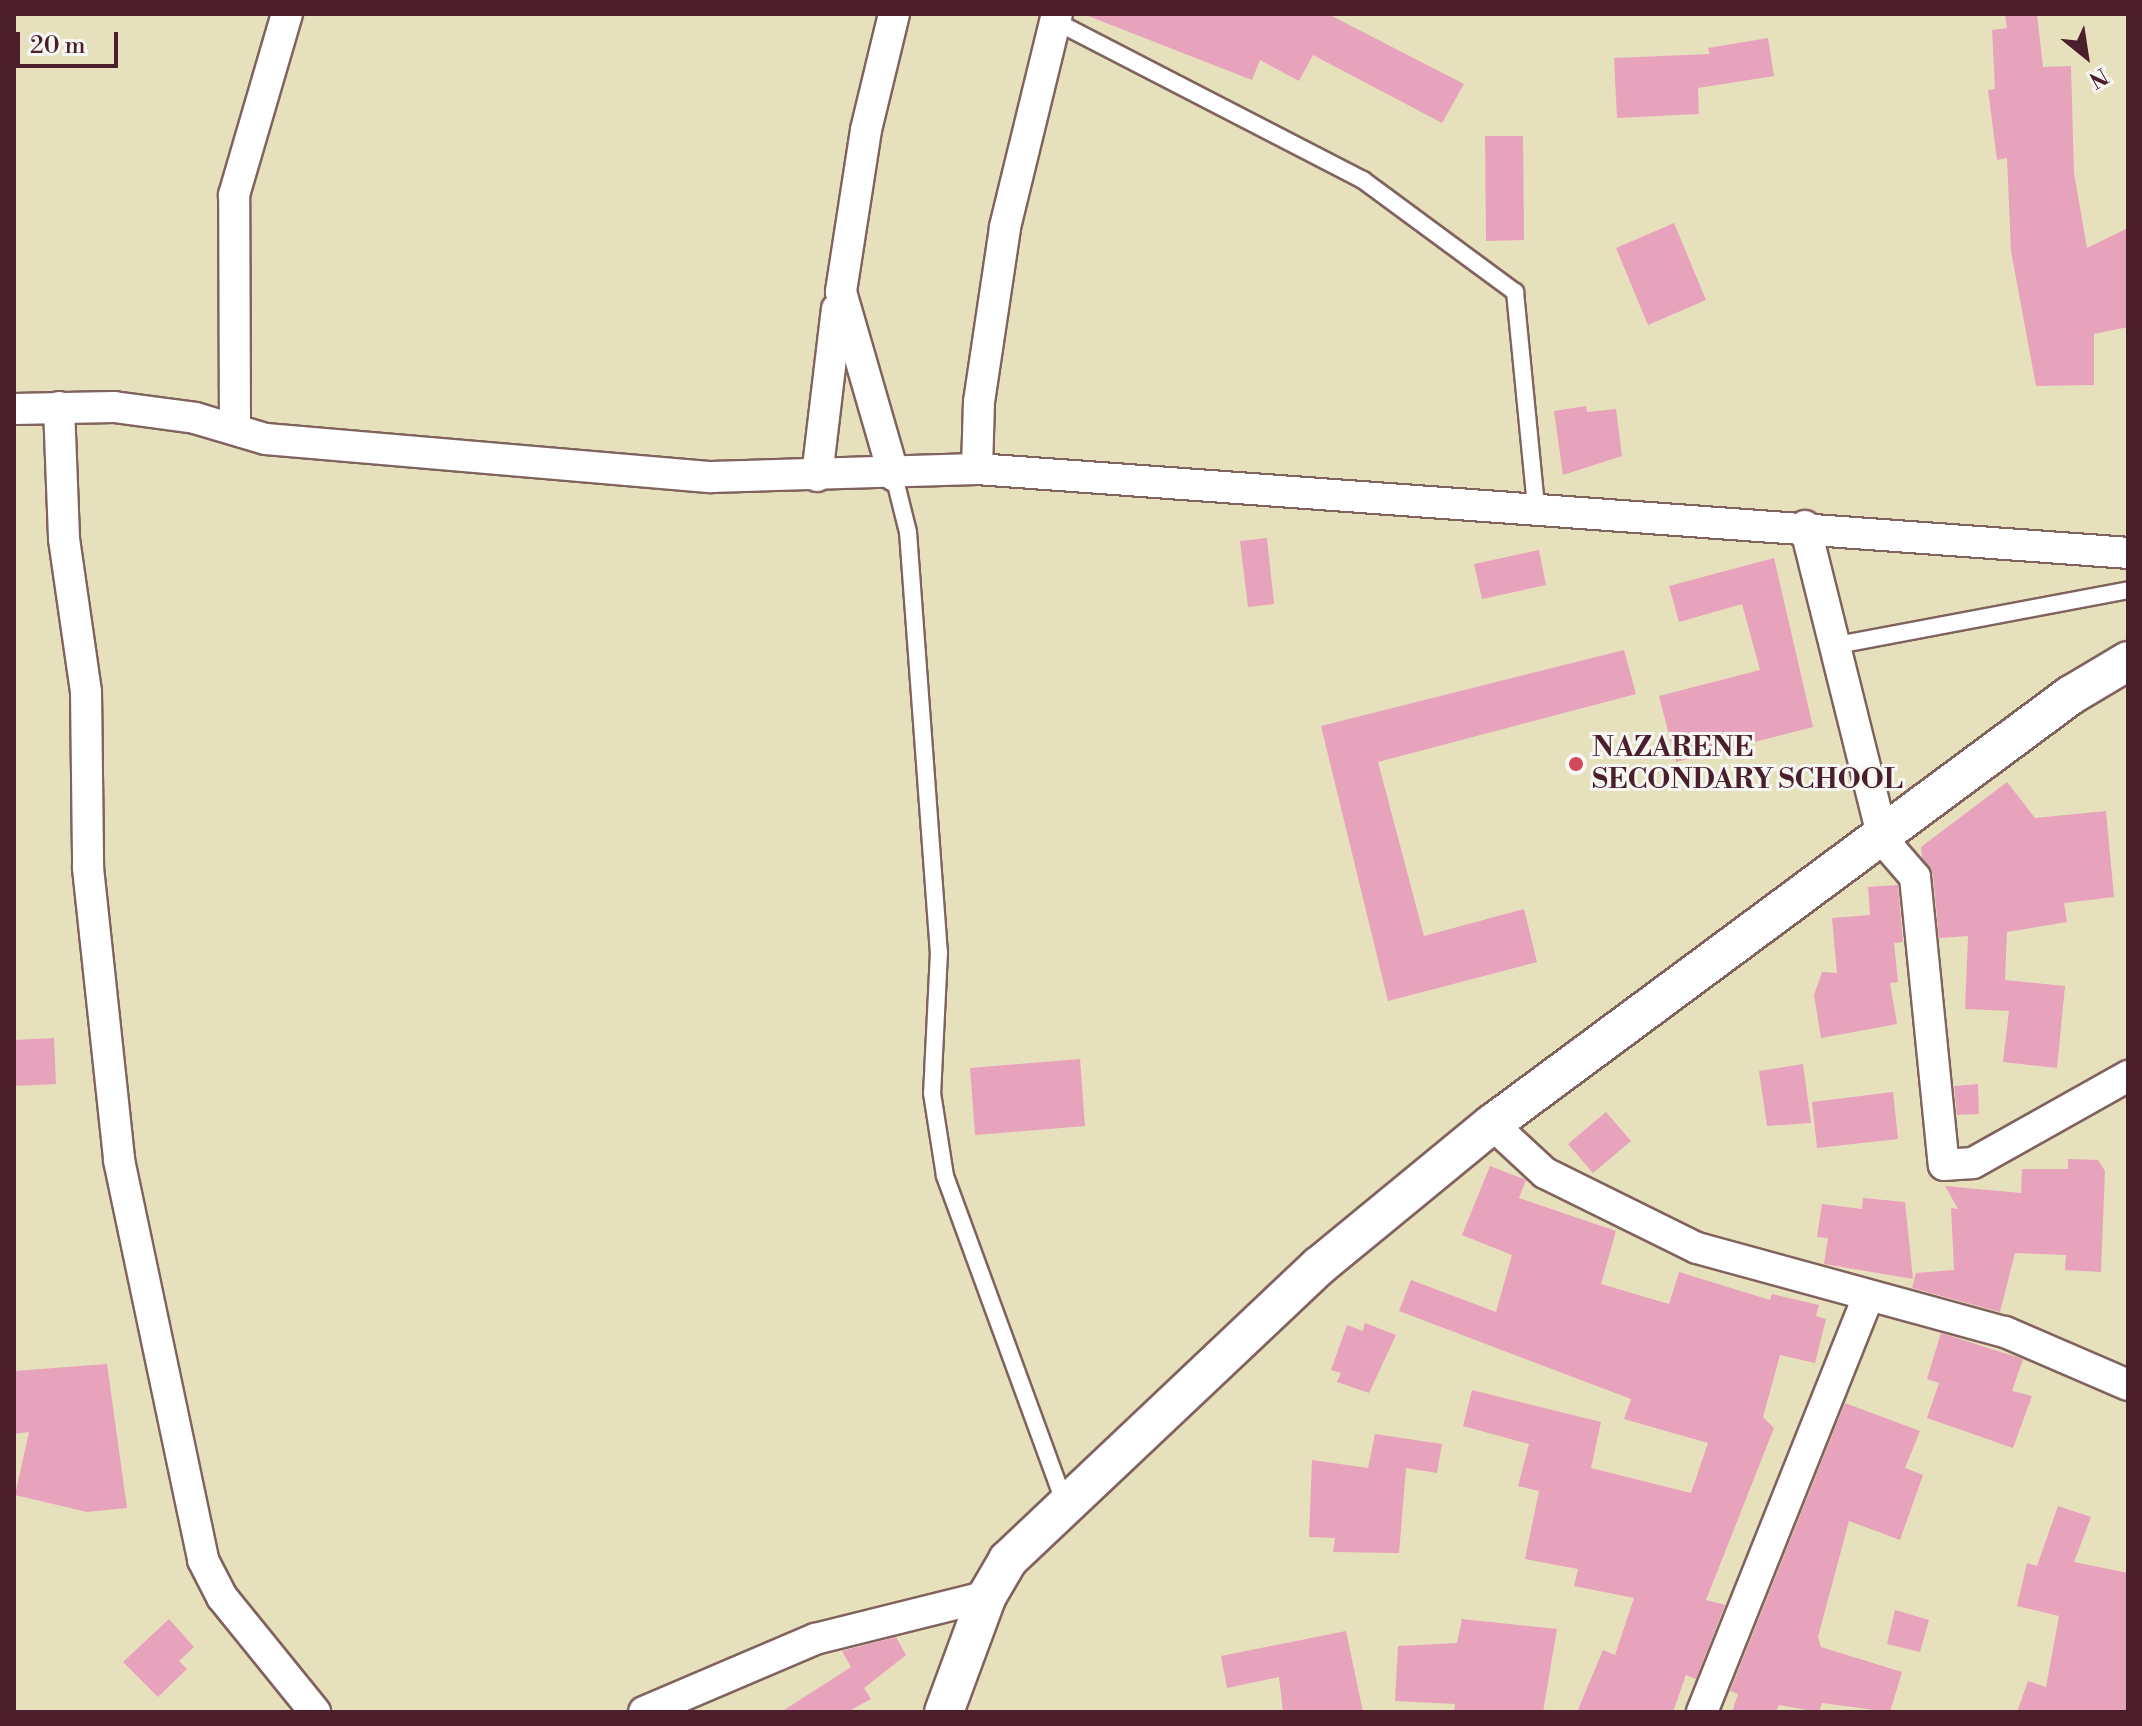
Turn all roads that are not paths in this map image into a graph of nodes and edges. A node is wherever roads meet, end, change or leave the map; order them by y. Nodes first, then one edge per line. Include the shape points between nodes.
1 (287, 14) edge
2 (894, 14) edge
3 (1056, 18) edge
4 (841, 292) junction
5 (59, 407) junction
6 (14, 409) edge
7 (235, 428) junction
8 (977, 469) junction
9 (817, 476) junction
10 (894, 476) junction
11 (1536, 508) junction
12 (1805, 526) junction
13 (2128, 553) edge
14 (2128, 590) edge
15 (1838, 645) junction
16 (2128, 661) edge
17 (1883, 840) junction
18 (2128, 1076) edge
19 (1492, 1124) junction
20 (1867, 1299) junction
21 (2128, 1385) edge
22 (1066, 1505) junction
23 (987, 1596) junction
24 (315, 1712) edge
25 (644, 1712) edge
26 (944, 1712) edge
27 (1702, 1712) edge

1 - 7 street via 234,195
2 - 4 street via 866,130
3 - 8 street via 1005,227 979,402
3 - 11 lane via 1363,180 1515,292
4 - 9 street
4 - 10 street
5 - 6 street
5 - 7 street via 155,412
5 - 24 street via 61,513 86,692 90,898 119,1160 203,1560 222,1597
7 - 9 street via 266,439 353,449 711,477
8 - 10 street
8 - 11 street
9 - 10 street
10 - 22 lane via 908,532 939,952 932,1093 945,1176
11 - 12 street
12 - 13 street
12 - 15 street
14 - 15 lane
15 - 17 street
16 - 17 street via 2071,695
17 - 18 street via 1915,877 1944,1165 1955,1169 1983,1158
17 - 19 street
19 - 20 street via 1545,1173 1647,1225
19 - 22 street via 1319,1266
20 - 21 street via 2005,1332
20 - 27 street
22 - 23 street via 1008,1560
23 - 25 street via 815,1639
23 - 26 street

